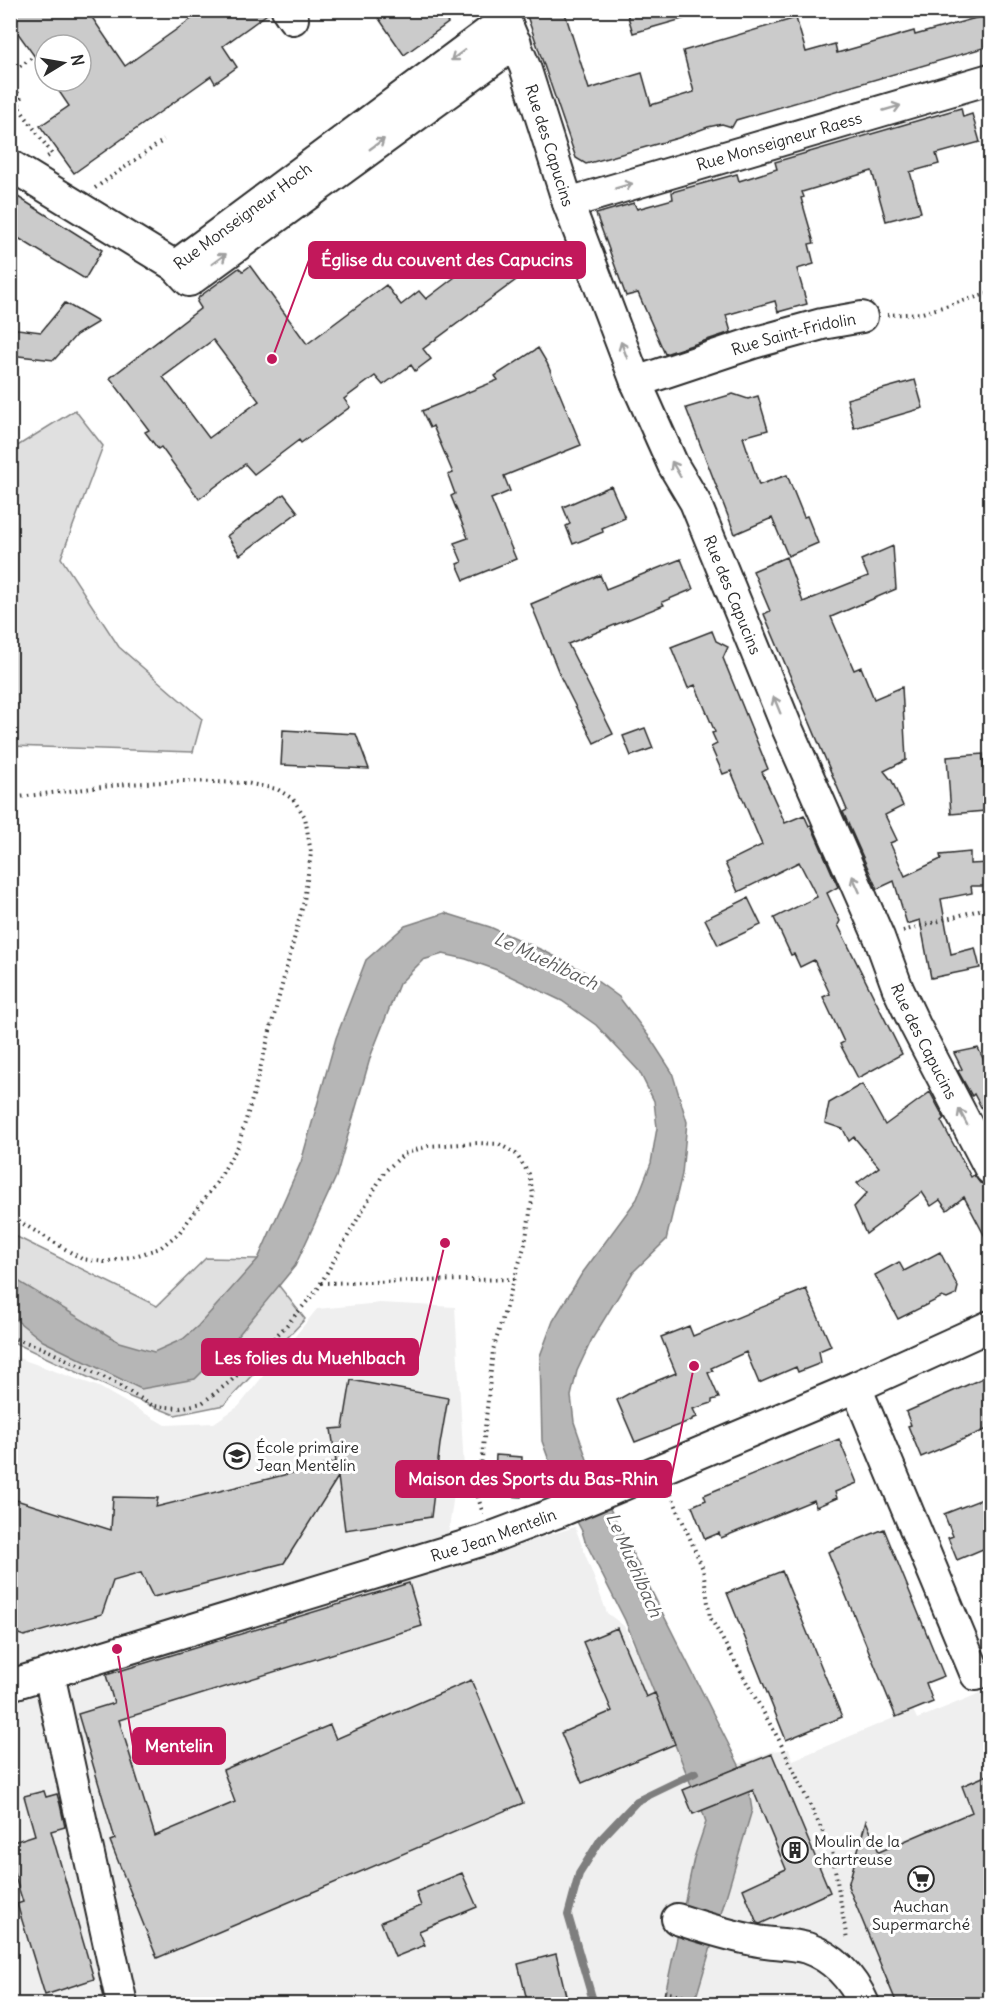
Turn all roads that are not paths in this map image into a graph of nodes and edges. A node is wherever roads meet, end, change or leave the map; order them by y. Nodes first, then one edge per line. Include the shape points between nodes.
1 (507, 24) edge
2 (990, 79) edge
3 (10, 165) edge
4 (568, 203) junction
5 (862, 317) road end
6 (636, 382) junction
7 (990, 1169) edge
8 (990, 1326) edge
9 (856, 1387) junction
10 (49, 1674) junction
11 (976, 1675) dead end
12 (10, 1686) edge
13 (677, 1919) dead end
14 (860, 1995) edge
15 (122, 2004) edge

1 - 3 street, Rue Monseigneur Hoch via 175,266
1 - 4 street, Rue des Capucins
4 -> 2 street, Rue Monseigneur Raess
6 -> 4 street, Rue des Capucins
5 - 6 street, Rue Saint-Fridolin via 753,343
7 -> 6 street, Rue des Capucins via 898,990 695,502 668,455
8 - 9 street, Rue Jean Mentelin
9 - 10 street, Rue Jean Mentelin via 489,1538
9 - 11 street
10 - 12 street, Rue Jean Mentelin
10 - 15 street
13 - 14 street via 755,1941 807,1948 830,1960

